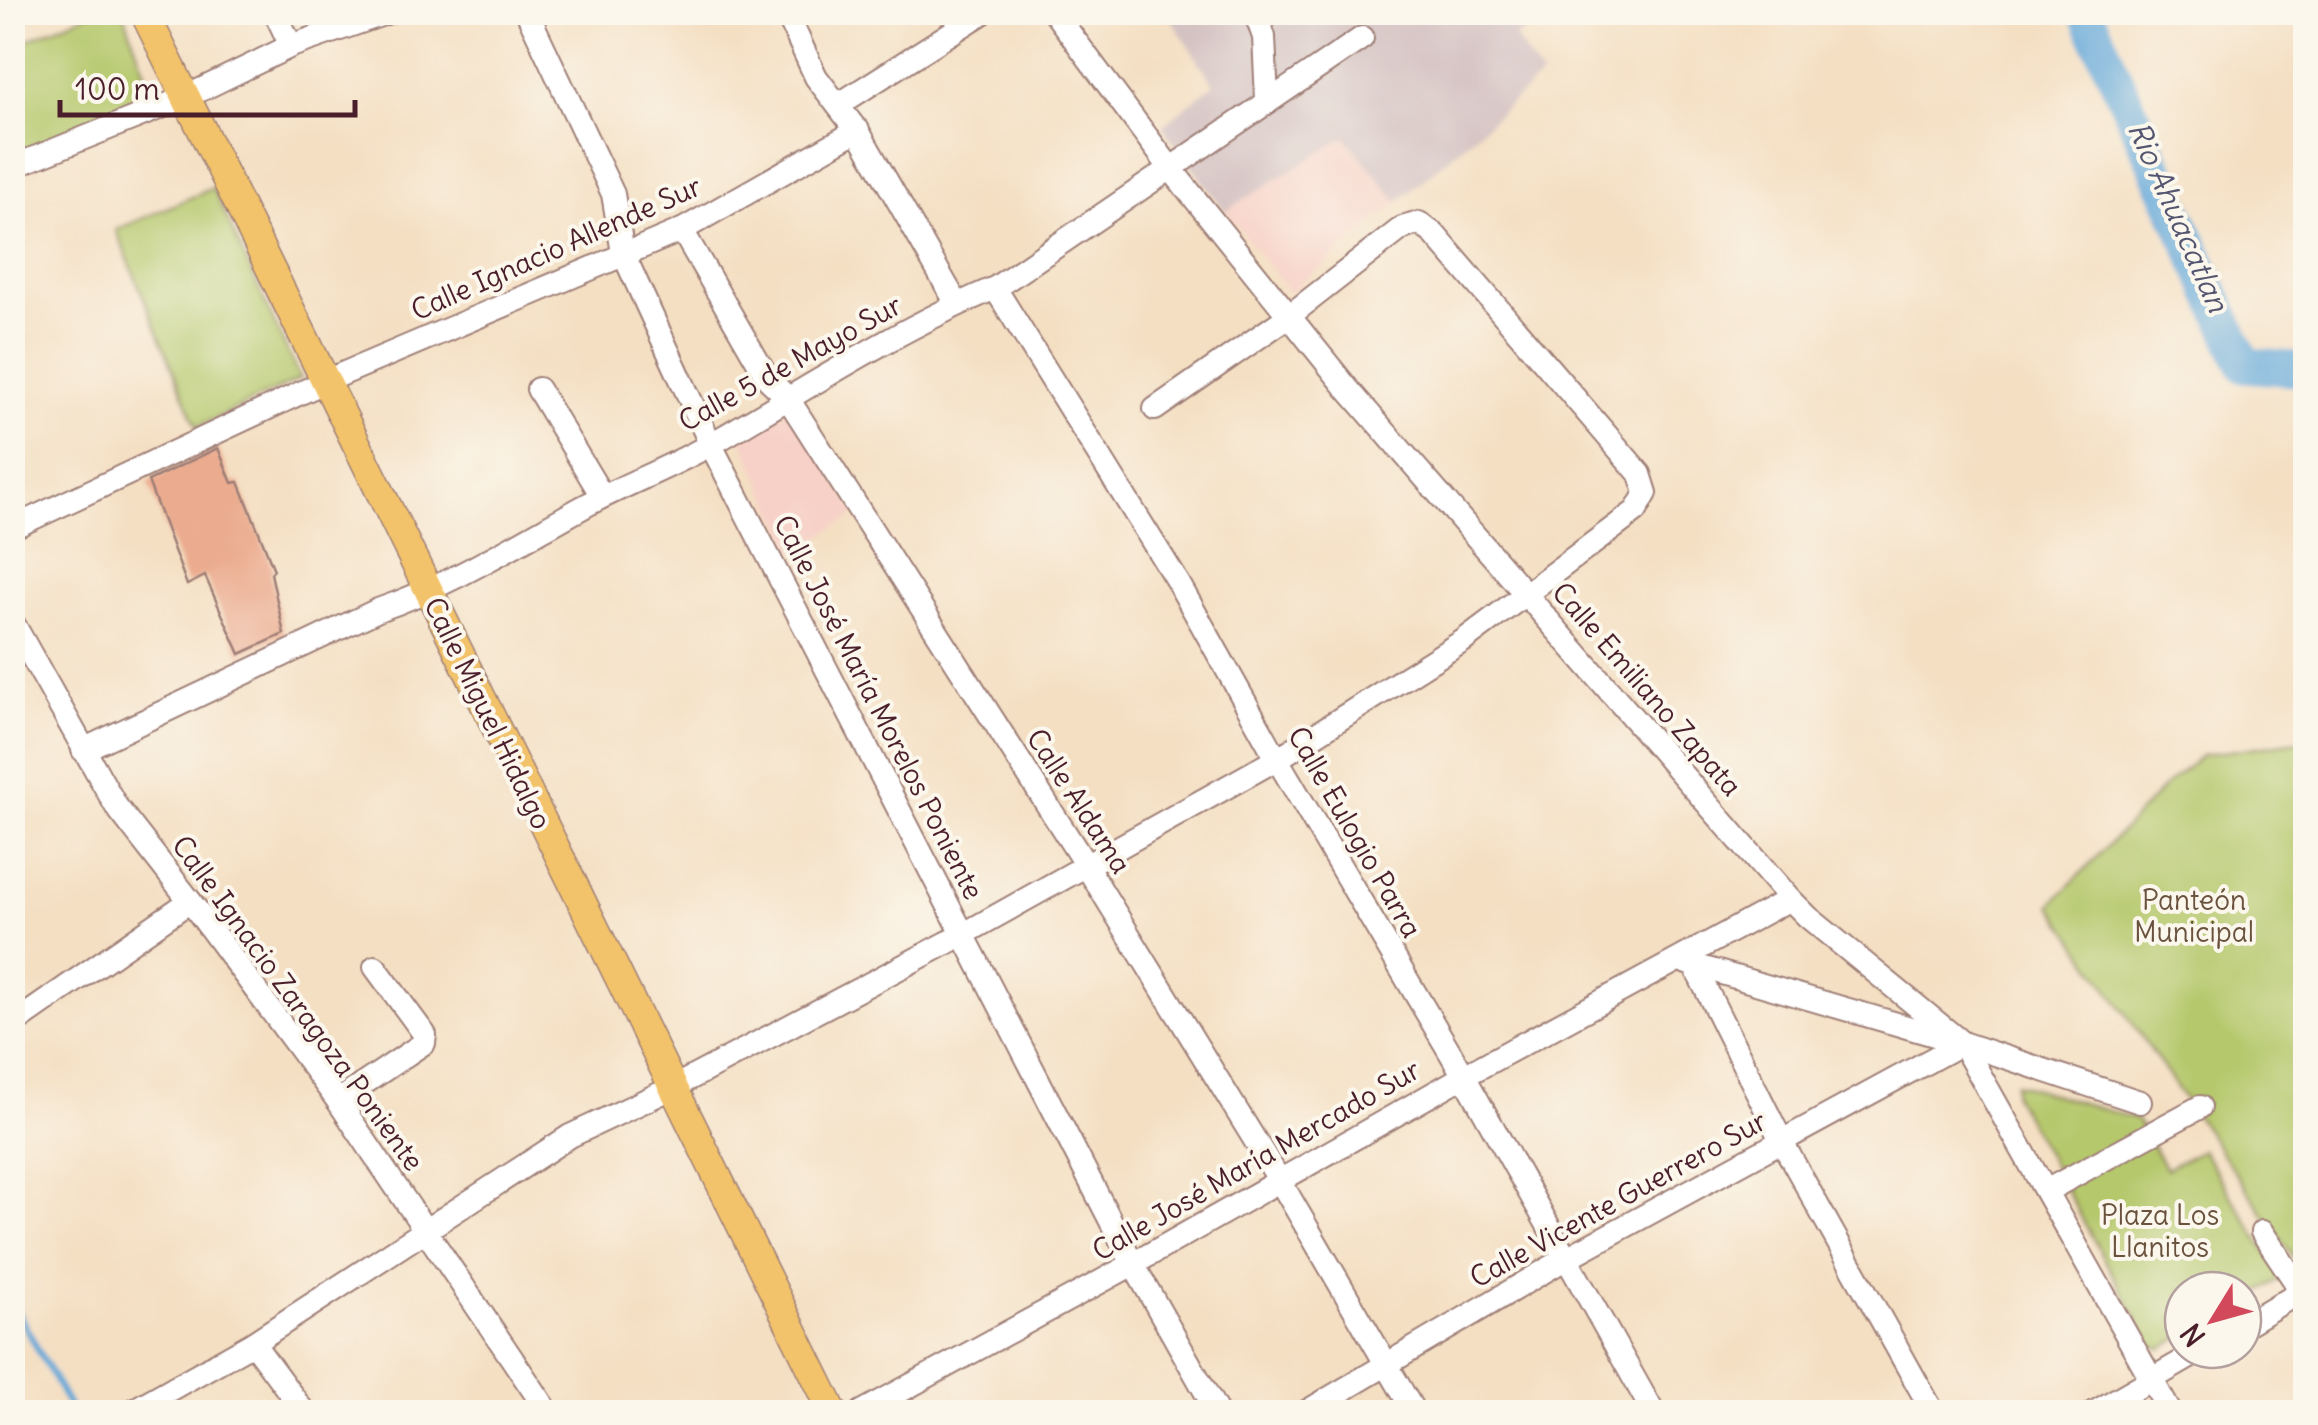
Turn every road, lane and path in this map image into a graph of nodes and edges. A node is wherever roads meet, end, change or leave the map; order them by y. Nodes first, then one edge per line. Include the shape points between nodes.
1 (144, 12) edge
2 (276, 12) edge
3 (389, 12) edge
4 (527, 12) edge
5 (786, 12) edge
6 (984, 12) edge
7 (1054, 12) edge
8 (1255, 12) edge
9 (1362, 38) dead end
10 (292, 46) junction
11 (184, 98) junction
12 (1267, 100) junction
13 (838, 106) junction
14 (858, 130) junction
15 (12, 167) edge
16 (1171, 169) junction
17 (682, 230) junction
18 (623, 253) junction
19 (995, 288) junction
20 (957, 304) junction
21 (1289, 316) junction
22 (326, 381) junction
23 (538, 389) dead end
24 (787, 397) junction
25 (1155, 409) dead end
26 (711, 444) junction
27 (602, 496) junction
28 (12, 528) edge
29 (428, 593) junction
30 (1526, 595) junction
31 (12, 621) edge
32 (82, 750) junction
33 (1278, 760) junction
34 (1086, 867) junction
35 (1790, 899) junction
36 (190, 900) junction
37 (962, 936) junction
38 (1687, 963) junction
39 (375, 967) dead end
40 (12, 1025) edge
41 (1962, 1043) junction
42 (1464, 1076) junction
43 (674, 1087) junction
44 (338, 1101) junction
45 (2140, 1102) dead end
46 (2200, 1107) dead end
47 (1782, 1142) junction
48 (1280, 1182) junction
49 (2046, 1191) junction
50 (423, 1230) junction
51 (2262, 1232) dead end
52 (1564, 1258) junction
53 (1133, 1264) junction
54 (2303, 1295) edge
55 (2263, 1316) edge
56 (253, 1343) junction
57 (1386, 1366) junction
58 (2169, 1370) edge
59 (2152, 1380) junction
60 (130, 1412) edge
61 (304, 1412) edge
62 (548, 1412) edge
63 (833, 1412) edge
64 (862, 1412) edge
65 (1216, 1412) edge
66 (1306, 1412) edge
67 (1414, 1412) edge
68 (1653, 1412) edge
69 (1934, 1412) edge
70 (2094, 1412) edge
71 (2170, 1412) edge

1 - 11 main road, Calle Miguel Hidalgo
2 - 10 street
3 - 10 street
4 - 18 street, Calle José María Morelos Poniente via 613,194
5 - 13 street via 816,78
6 - 13 street
7 - 16 street, Calle Emiliano Zapata
8 - 12 street via 1264,36
9 - 12 street, Calle 5 de Mayo Sur
10 - 11 street
11 - 15 street
11 - 22 main road, Calle Miguel Hidalgo
12 - 16 street, Calle 5 de Mayo Sur
13 - 14 street
14 - 17 street, Calle Ignacio Allende Sur
14 - 20 street
16 - 19 street, Calle 5 de Mayo Sur
16 - 21 street, Calle Emiliano Zapata
17 - 18 street, Calle Ignacio Allende Sur
17 - 24 street, Calle Aldama via 768,379
18 - 22 street, Calle Ignacio Allende Sur
18 - 26 street, Calle José María Morelos Poniente
19 - 20 street, Calle 5 de Mayo Sur
19 - 33 street, Calle Eulogio Parra via 1179,584
20 - 24 street, Calle 5 de Mayo Sur
21 - 25 street
21 - 30 street, Calle Emiliano Zapata
21 - 30 street via 1402,228 1419,223 1640,474 1646,493 1636,511
22 - 28 street, Calle Ignacio Allende Sur
22 - 29 main road, Calle Miguel Hidalgo
23 - 27 street
24 - 26 street, Calle 5 de Mayo Sur
24 - 34 street, Calle Aldama
26 - 27 street, Calle 5 de Mayo Sur
26 - 37 street, Calle José María Morelos Poniente
27 - 29 street, Calle 5 de Mayo Sur
29 - 32 street, Calle 5 de Mayo Sur via 378,610
29 - 43 main road, Calle Miguel Hidalgo
30 - 33 street
30 - 35 street, Calle Emiliano Zapata
31 - 32 street, Calle Ignacio Zaragoza Poniente
32 - 36 street, Calle Ignacio Zaragoza Poniente via 116,806
33 - 34 street
33 - 42 street, Calle Eulogio Parra
34 - 37 street
34 - 48 street, Calle Aldama
35 - 38 street, Calle José María Mercado Sur
35 - 41 street, Calle Emiliano Zapata
36 - 40 street
36 - 44 street, Calle Ignacio Zaragoza Poniente
37 - 43 street
37 - 53 street, Calle José María Morelos Poniente
38 - 41 street
38 - 42 street, Calle José María Mercado Sur
38 - 47 street
39 - 44 street via 424,1042
41 - 45 street
41 - 47 street, Calle Vicente Guerrero Sur
41 - 49 street, Calle Emiliano Zapata
42 - 48 street, Calle José María Mercado Sur
42 - 52 street, Calle Eulogio Parra
43 - 50 street via 570,1136
43 - 63 main road, Calle Miguel Hidalgo
44 - 50 street, Calle Ignacio Zaragoza Poniente
46 - 49 street
47 - 52 street, Calle Vicente Guerrero Sur
47 - 69 street
48 - 53 street, Calle José María Mercado Sur
48 - 57 street, Calle Aldama
49 - 59 street, Calle Emiliano Zapata
50 - 56 street
50 - 62 street, Calle Ignacio Zaragoza Poniente
51 - 54 street
52 - 57 street, Calle Vicente Guerrero Sur
52 - 68 street, Calle Eulogio Parra
53 - 64 street, Calle José María Mercado Sur
53 - 65 street, Calle José María Morelos Poniente
54 - 55 street
56 - 60 street
56 - 61 street
57 - 66 street, Calle Vicente Guerrero Sur
57 - 67 street, Calle Aldama
58 - 59 street
59 - 70 street
59 - 71 street, Calle Emiliano Zapata

